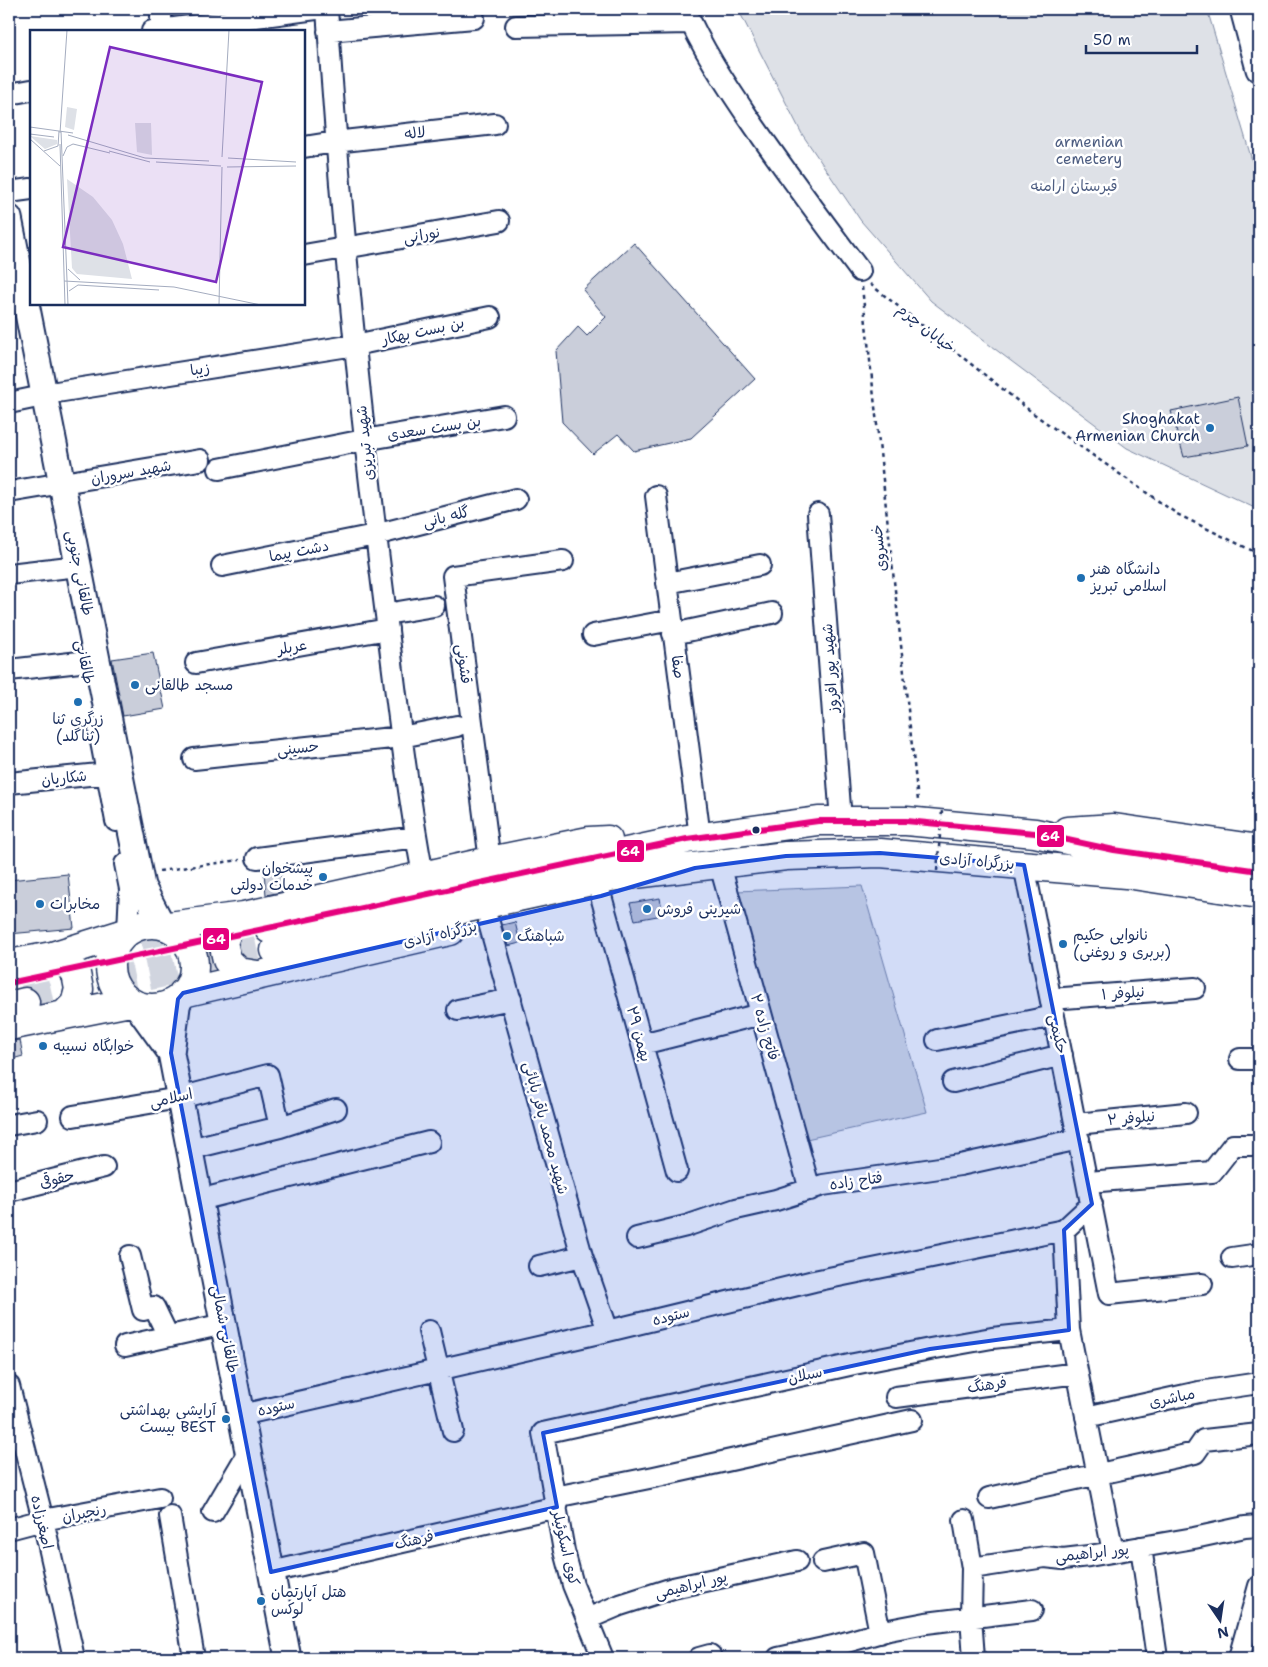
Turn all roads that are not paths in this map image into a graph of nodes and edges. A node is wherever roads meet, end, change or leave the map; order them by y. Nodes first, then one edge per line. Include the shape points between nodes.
1 (161, 9) edge
2 (316, 9) edge
3 (327, 9) edge
4 (1242, 9) edge
5 (688, 16) edge
6 (474, 18) dead end
7 (516, 26) dead end
8 (158, 30) edge
9 (165, 30) edge
10 (328, 31) junction
11 (1259, 69) edge
12 (30, 90) edge
13 (9, 94) edge
14 (495, 124) dead end
15 (336, 142) junction
16 (305, 147) edge
17 (30, 189) edge
18 (9, 192) edge
19 (9, 218) edge
20 (499, 222) dead end
21 (346, 248) junction
22 (305, 255) edge
23 (860, 271) road end
24 (9, 276) edge
25 (20, 300) edge
26 (490, 317) dead end
27 (355, 345) junction
28 (38, 396) junction
29 (9, 402) edge
30 (504, 416) dead end
31 (364, 440) junction
32 (200, 460) dead end
33 (219, 470) dead end
34 (56, 484) junction
35 (9, 492) edge
36 (656, 496) dead end
37 (516, 499) dead end
38 (818, 514) dead end
39 (375, 535) junction
40 (563, 562) dead end
41 (760, 565) dead end
42 (222, 566) dead end
43 (72, 567) junction
44 (9, 574) edge
45 (667, 583) junction
46 (434, 606) dead end
47 (772, 613) dead end
48 (387, 622) junction
49 (672, 627) junction
50 (593, 635) dead end
51 (91, 661) junction
52 (196, 663) dead end
53 (9, 670) edge
54 (457, 726) dead end
55 (401, 737) junction
56 (194, 759) dead end
57 (113, 773) junction
58 (9, 783) edge
59 (841, 821) junction
60 (1035, 833) junction
61 (416, 837) junction
62 (693, 838) junction
63 (1259, 849) edge
64 (256, 858) road end
65 (490, 861) junction
66 (1024, 865) junction
67 (707, 866) junction
68 (1064, 868) junction
69 (1259, 871) edge
70 (423, 875) junction
71 (1259, 894) edge
72 (601, 896) junction
73 (1259, 911) edge
74 (244, 916) junction
75 (489, 922) junction
76 (165, 926) junction
77 (125, 932) junction
78 (52, 956) junction
79 (257, 975) junction
80 (14, 987) edge
81 (1195, 988) dead end
82 (181, 996) junction
83 (511, 1000) junction
84 (134, 1004) junction
85 (1052, 1008) junction
86 (458, 1010) dead end
87 (761, 1014) junction
88 (64, 1015) junction
89 (9, 1026) edge
90 (937, 1040) dead end
91 (642, 1044) junction
92 (171, 1053) junction
93 (1062, 1055) junction
94 (953, 1082) dead end
95 (179, 1098) junction
96 (336, 1109) dead end
97 (1186, 1113) dead end
98 (73, 1116) dead end
99 (37, 1120) dead end
100 (9, 1125) edge
101 (280, 1127) junction
102 (1078, 1131) junction
103 (428, 1142) dead end
104 (1259, 1145) edge
105 (202, 1146) dead end
106 (104, 1167) dead end
107 (677, 1171) dead end
108 (1088, 1182) junction
109 (810, 1190) junction
110 (9, 1191) edge
111 (199, 1200) junction
112 (1092, 1204) junction
113 (1064, 1230) junction
114 (637, 1238) dead end
115 (1259, 1254) edge
116 (130, 1256) dead end
117 (582, 1256) junction
118 (1232, 1258) dead end
119 (539, 1266) dead end
120 (1202, 1284) dead end
121 (224, 1324) junction
122 (1069, 1330) junction
123 (429, 1331) dead end
124 (608, 1331) junction
125 (168, 1336) junction
126 (125, 1346) dead end
127 (439, 1369) junction
128 (1077, 1373) junction
129 (1259, 1383) edge
130 (9, 1390) edge
131 (896, 1397) dead end
132 (241, 1415) junction
133 (1086, 1417) junction
134 (912, 1420) dead end
135 (453, 1431) dead end
136 (543, 1433) joint
137 (1259, 1434) edge
138 (248, 1451) junction
139 (1097, 1474) junction
140 (160, 1498) dead end
141 (989, 1498) dead end
142 (556, 1502) junction
143 (213, 1512) dead end
144 (170, 1516) dead end
145 (42, 1520) junction
146 (964, 1520) dead end
147 (1259, 1526) edge
148 (9, 1528) edge
149 (1141, 1547) junction
150 (1113, 1552) junction
151 (798, 1561) dead end
152 (824, 1562) dead end
153 (972, 1568) junction
154 (271, 1572) junction
155 (1259, 1586) edge
156 (1032, 1610) dead end
157 (971, 1617) junction
158 (587, 1619) junction
159 (880, 1633) junction
160 (834, 1652) edge
161 (74, 1658) edge
162 (194, 1658) edge
163 (288, 1658) edge
164 (603, 1658) edge
165 (699, 1658) edge
166 (711, 1658) edge
167 (778, 1658) edge
168 (974, 1658) edge
169 (1157, 1658) edge
170 (1239, 1658) edge

1 - 8 street
2 - 9 street
3 - 10 street, شهید تبریزی
4 - 11 main road
5 - 7 street
5 - 23 street via 725,84
6 - 10 street
10 - 15 street, شهید تبریزی
12 - 13 street
14 - 15 street, لاله
15 - 16 street, لاله
15 - 21 street, شهید تبریزی
17 - 18 street
19 - 25 main road, طالقانی جنوبی
20 - 21 street, نورانی
21 - 22 street, نورانی
21 - 27 street, شهید تبریزی
24 - 25 street
25 - 28 main road, طالقانی جنوبی
26 - 27 street, بن بست بهکار
27 - 28 street, زیبا
27 - 31 street, شهید تبریزی
28 - 29 street, زیبا
28 - 34 main road, طالقانی جنوبی
30 - 31 street, بن بست سعدی
31 - 33 street, بن بست سعدی
31 - 39 street, شهید تبریزی
32 - 34 street, شهید سروران
34 - 35 street, شهید سروران
34 - 43 main road, طالقانی جنوبی
36 - 45 street, صفا
37 - 39 street, گله بانی
38 - 59 street, شهید پور افروز
39 - 42 street, دشت پیما
39 - 48 street, شهید تبریزی
40 - 65 street, قشونی via 453,576
41 - 45 street
43 - 44 street
43 - 51 main road, طالقانی جنوبی
45 - 49 street, صفا
46 - 48 street, عربلر
47 - 49 street
48 - 52 street, عربلر
48 - 55 street, شهید تبریزی
49 - 50 street
49 - 62 street, صفا
51 - 53 street
51 - 57 main road, طالقانی جنوبی
54 - 55 street, حسینی
55 - 56 street, حسینی
55 - 61 street, شهید تبریزی
57 - 58 street, شکاریان
57 - 76 main road, طالقانی جنوبی via 142,886
57 - 77 street via 130,889
59 - 60 highway, بزرگراه آزادی via 931,817
59 - 62 highway, بزرگراه آزادی via 818,821
60 - 63 highway via 1114,828
60 - 69 highway, بزرگراه آزادی via 1114,850
61 - 64 street
61 - 70 street, شهید تبریزی
62 - 65 highway, بزرگراه آزادی via 589,840
62 - 67 highway, بزرگراه آزادی via 272,939 610,877
65 - 70 highway, بزرگراه آزادی
66 - 67 highway, بزرگراه آزادی via 880,853 786,856
66 - 68 highway, بزرگراه آزادی
66 - 85 street, حکیمی
67 - 72 highway, بزرگراه آزادی
67 - 87 street, فاتح زاده ۲
68 - 71 highway, بزرگراه آزادی
68 - 73 highway via 1125,891
70 - 74 highway, بزرگراه آزادی
72 - 75 highway, بزرگراه آزادی
72 - 91 street, ۲۹ بهمن
74 - 76 highway, بزرگراه آزادی
74 - 79 highway via 230,926 223,942 226,960 239,972
75 - 79 highway, بزرگراه آزادی
75 - 83 street, شهید محمد باقر بابائی
76 - 77 highway via 144,924
76 - 82 highway via 181,935 190,946 194,960 194,975
77 - 78 highway
77 - 84 highway via 114,946 109,960 110,974 115,988 124,999
78 - 80 highway
78 - 88 highway via 66,962 76,974 79,989 75,1004
79 - 82 highway, بزرگراه آزادی
81 - 85 street, نیلوفر ۱
82 - 84 highway via 166,1006 152,1008
82 - 92 main road, طالقانی شمالی
83 - 86 street
83 - 117 street, شهید محمد باقر بابائی
84 - 88 highway
84 - 92 main road
85 - 90 street, نیلوفر ۱
85 - 93 street, حکیمی
87 - 91 street
87 - 109 street, فاتح زاده ۲
88 - 89 highway
91 - 107 street, ۲۹ بهمن
92 - 95 main road, طالقانی شمالی
93 - 94 street
93 - 102 street, حکیمی
95 - 98 street, اسلامی
95 - 101 street, اسلامی via 268,1075
95 - 111 main road, طالقانی شمالی
96 - 101 street
97 - 102 street, نیلوفر ۲
99 - 100 street
101 - 105 street
102 - 108 street, حکیمی
102 - 109 street, فتاح زاده via 960,1165 852,1180
103 - 111 street
104 - 108 street via 1233,1145 1212,1172
106 - 110 street, حقوقی
108 - 112 street, حکیمی
109 - 114 street, فتاح زاده
111 - 121 main road, طالقانی شمالی
112 - 113 street
112 - 120 street, حکیمی via 1110,1294
113 - 122 street
113 - 124 street, ستوده via 814,1281
115 - 118 street
116 - 125 street via 143,1310 154,1307
117 - 119 street
117 - 124 street, شهید محمد باقر بابائی
121 - 125 street
121 - 132 main road, طالقانی شمالی
122 - 128 street
122 - 136 street, سبلان via 992,1338 930,1349
123 - 127 street
124 - 127 street, ستوده
125 - 126 street
127 - 132 street, ستوده
127 - 135 street
128 - 131 street, فرهنگ
128 - 133 street
129 - 133 street, مباشری via 1199,1392
130 - 145 street, اصغرزاده
132 - 138 main road, طالقانی شمالی
133 - 139 street
134 - 142 street, فرهنگ
136 - 142 street, کوی اسکوئیلر
137 - 139 street via 1204,1440 1195,1453
138 - 143 street
138 - 154 main road, طالقانی شمالی
139 - 141 street
139 - 150 street
140 - 145 street, رنجبران
142 - 154 street, فرهنگ
142 - 158 street, کوی اسکوئیلر via 573,1585
144 - 162 street
145 - 148 street, رنجبران
145 - 161 street, اصغرزاده
146 - 153 street
147 - 149 street, پور ابراهیمی
149 - 150 street, پور ابراهیمی
149 - 169 street
150 - 153 street, پور ابراهیمی via 1063,1559 1045,1557
151 - 158 street, پور ابراهیمی via 673,1588
152 - 159 street via 864,1553
153 - 157 street
154 - 163 main road, طالقانی شمالی
155 - 170 street
156 - 157 street
157 - 159 street
157 - 168 street
158 - 164 street, کوی اسکوئیلر
159 - 160 street
160 - 167 street
165 - 166 street via 710,1654

